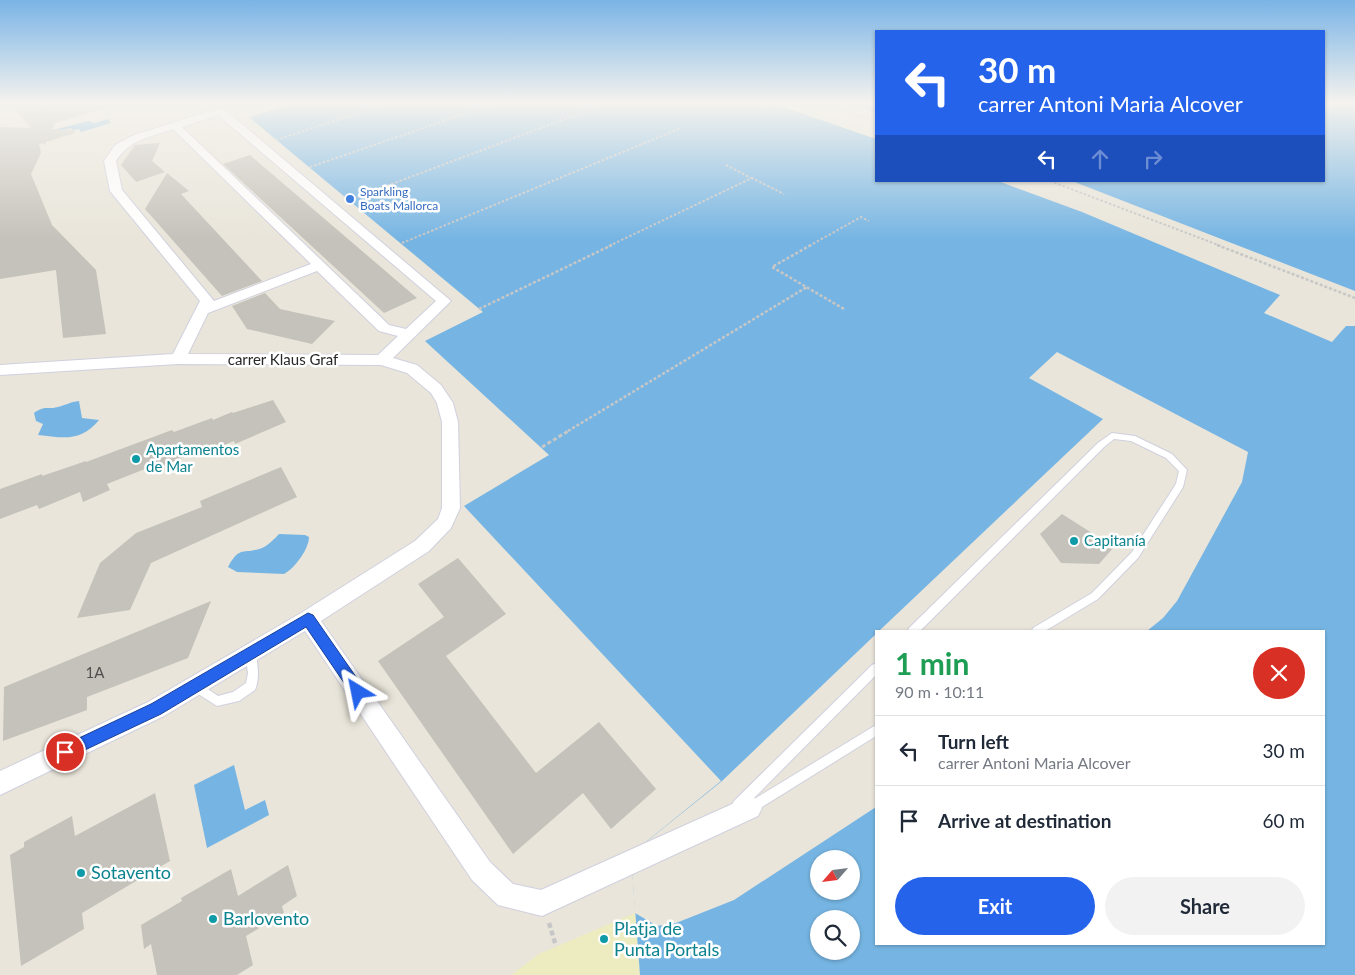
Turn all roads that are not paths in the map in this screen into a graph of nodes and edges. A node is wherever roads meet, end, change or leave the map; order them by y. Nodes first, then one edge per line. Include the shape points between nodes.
1 (120, 148) edge
2 (197, 148) edge
3 (263, 148) edge
4 (318, 266) junction
5 (203, 310) junction
6 (410, 335) junction
7 (178, 359) junction
8 (382, 360) junction
9 (0, 370) edge
10 (308, 619) junction
11 (914, 630) edge
12 (1039, 630) edge
13 (250, 653) junction
14 (875, 669) edge
15 (195, 686) junction
16 (875, 731) edge
17 (0, 782) edge
18 (750, 808) joint
19 (726, 818) junction

1 - 5 street via 110,161 116,192 207,301
2 - 4 street
3 - 6 street via 444,301
4 - 5 street
4 - 6 street via 384,328
5 - 7 street
6 - 8 street
7 - 8 street, carrer Klaus Graf
7 - 9 street, carrer Klaus Graf
8 - 10 street, carrer Klaus Graf via 412,369 436,389 445,403 450,422 451,508 445,523 422,546
10 - 13 street, carrer Klaus Graf
10 - 19 street via 481,870 507,896 542,904
11 - 12 lane via 1112,436 1132,438 1168,456 1183,470 1180,485 1135,555 1095,596
13 - 15 street, carrer Klaus Graf
13 - 15 lane via 251,686 235,696 217,701
14 - 19 lane
15 - 17 street, carrer Klaus Graf via 156,709
16 - 18 lane
18 - 19 street

